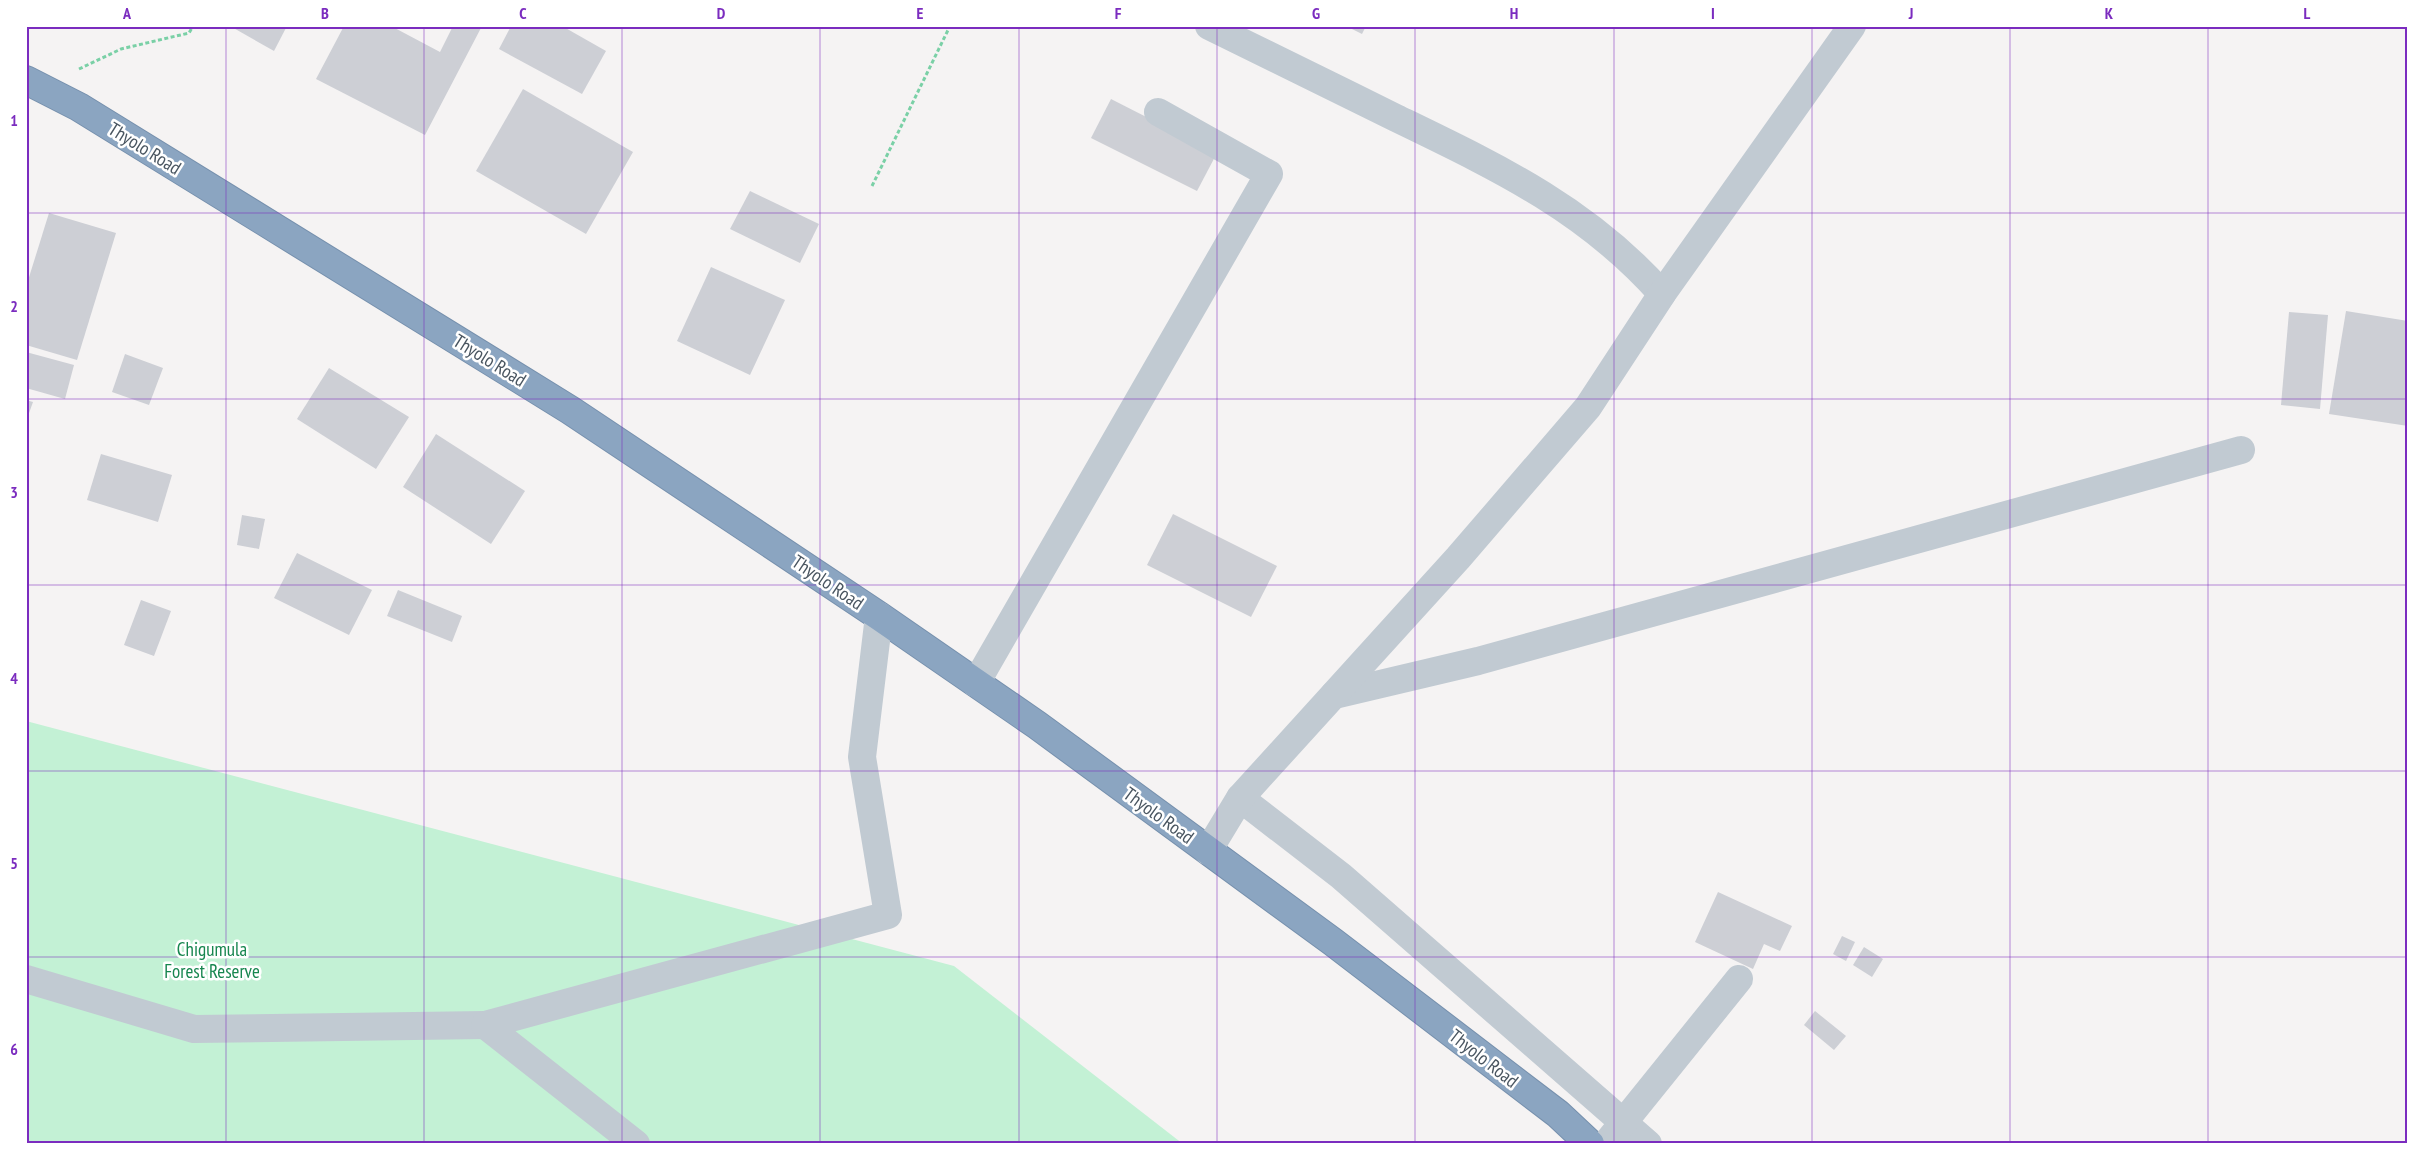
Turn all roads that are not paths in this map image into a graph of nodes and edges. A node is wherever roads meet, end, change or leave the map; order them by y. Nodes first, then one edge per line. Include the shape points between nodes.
1 (1209, 26) edge
2 (1852, 26) edge
3 (33, 83) edge
4 (1158, 112) dead end
5 (1662, 294) junction
6 (2241, 450) dead end
7 (879, 616) junction
8 (976, 683) junction
9 (1334, 695) junction
10 (1240, 798) junction
11 (1208, 851) junction
12 (26, 979) edge
13 (1739, 979) dead end
14 (485, 1025) junction
15 (1624, 1122) junction
16 (636, 1144) edge
17 (1590, 1144) edge
18 (1606, 1144) edge
19 (1648, 1144) edge

1 - 5 street via 1424,131 1549,197 1628,258
2 - 5 street
3 - 7 highway, Thyolo Road via 79,107 570,410
4 - 8 street via 1269,174
5 - 9 street via 1588,407
6 - 9 street via 1478,661
7 - 8 highway, Thyolo Road
7 - 14 street via 862,757 888,914
8 - 11 highway, Thyolo Road
9 - 10 street
10 - 11 street
10 - 15 street via 1342,876
11 - 17 highway, Thyolo Road via 1558,1114
12 - 14 street via 194,1029
13 - 15 street
14 - 16 street
15 - 18 street
15 - 19 street

